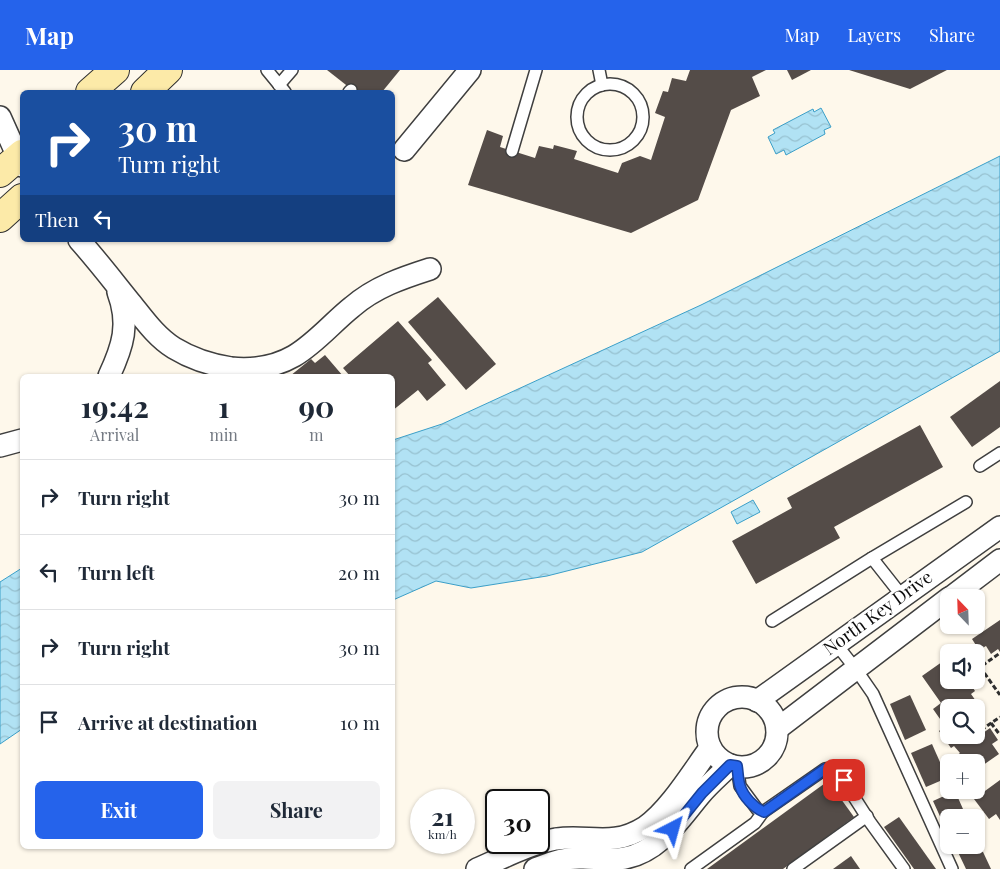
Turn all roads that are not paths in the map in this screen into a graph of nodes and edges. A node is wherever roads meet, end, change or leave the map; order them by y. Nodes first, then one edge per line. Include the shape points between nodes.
1 (115, 70) edge
2 (168, 70) edge
3 (267, 70) edge
4 (292, 70) edge
5 (470, 70) edge
6 (536, 70) edge
7 (600, 70) edge
8 (602, 85) junction
9 (282, 89) edge
10 (92, 90) edge
11 (147, 90) edge
12 (0, 116) edge
13 (404, 150) dead end
14 (512, 151) dead end
15 (16, 163) edge
16 (20, 200) edge
17 (0, 218) edge
18 (81, 242) edge
19 (430, 269) dead end
20 (116, 284) junction
21 (155, 332) junction
22 (123, 343) junction
23 (110, 374) edge
24 (20, 441) edge
25 (0, 446) edge
26 (1000, 453) edge
27 (980, 466) dead end
28 (966, 502) dead end
29 (1000, 527) edge
30 (872, 558) junction
31 (1000, 560) edge
32 (961, 589) edge
33 (902, 596) junction
34 (940, 605) edge
35 (772, 621) dead end
36 (836, 644) junction
37 (855, 668) junction
38 (758, 701) junction
39 (777, 728) junction
40 (710, 748) junction
41 (734, 765) junction
42 (764, 812) junction
43 (866, 816) junction
44 (499, 865) edge
45 (477, 869) edge
46 (534, 869) edge
47 (691, 869) edge
48 (793, 869) edge
49 (904, 869) edge
50 (952, 869) edge

1 - 10 main road
2 - 11 main road
3 - 9 lane
4 - 9 lane
5 - 13 street
6 - 14 lane
7 - 8 lane
8 - 8 lane via 593,89 579,105 578,125 582,135 598,148 618,149 637,136 643,114 634,94 614,84
12 - 15 street
16 - 17 main road
18 - 20 street
19 - 21 street via 373,292 294,356 270,366 243,369 218,366 173,347
20 - 21 street
20 - 22 street via 125,323
21 - 22 street via 140,332
22 - 23 street
24 - 25 street
26 - 27 lane
28 - 30 lane
29 - 33 street, North Key Drive
30 - 33 lane
30 - 35 lane
31 - 32 street, North Key Drive
33 - 36 street, North Key Drive
34 - 37 street, North Key Drive
36 - 37 lane
36 - 38 street, North Key Drive
37 - 39 street, North Key Drive
37 - 50 lane via 873,694
38 - 39 street via 766,706
38 - 40 street via 736,698 716,709 707,727
39 - 41 street via 776,739 766,758 747,767
40 - 41 street via 717,757
40 - 44 street via 673,798 645,826 623,837 557,839 536,844
41 - 42 lane via 740,786 757,809
41 - 46 street via 702,793 673,829 643,852 606,860 558,860
42 - 43 lane via 825,769 832,768 838,772
42 - 47 lane via 755,823
43 - 48 lane
43 - 49 lane
44 - 45 street

